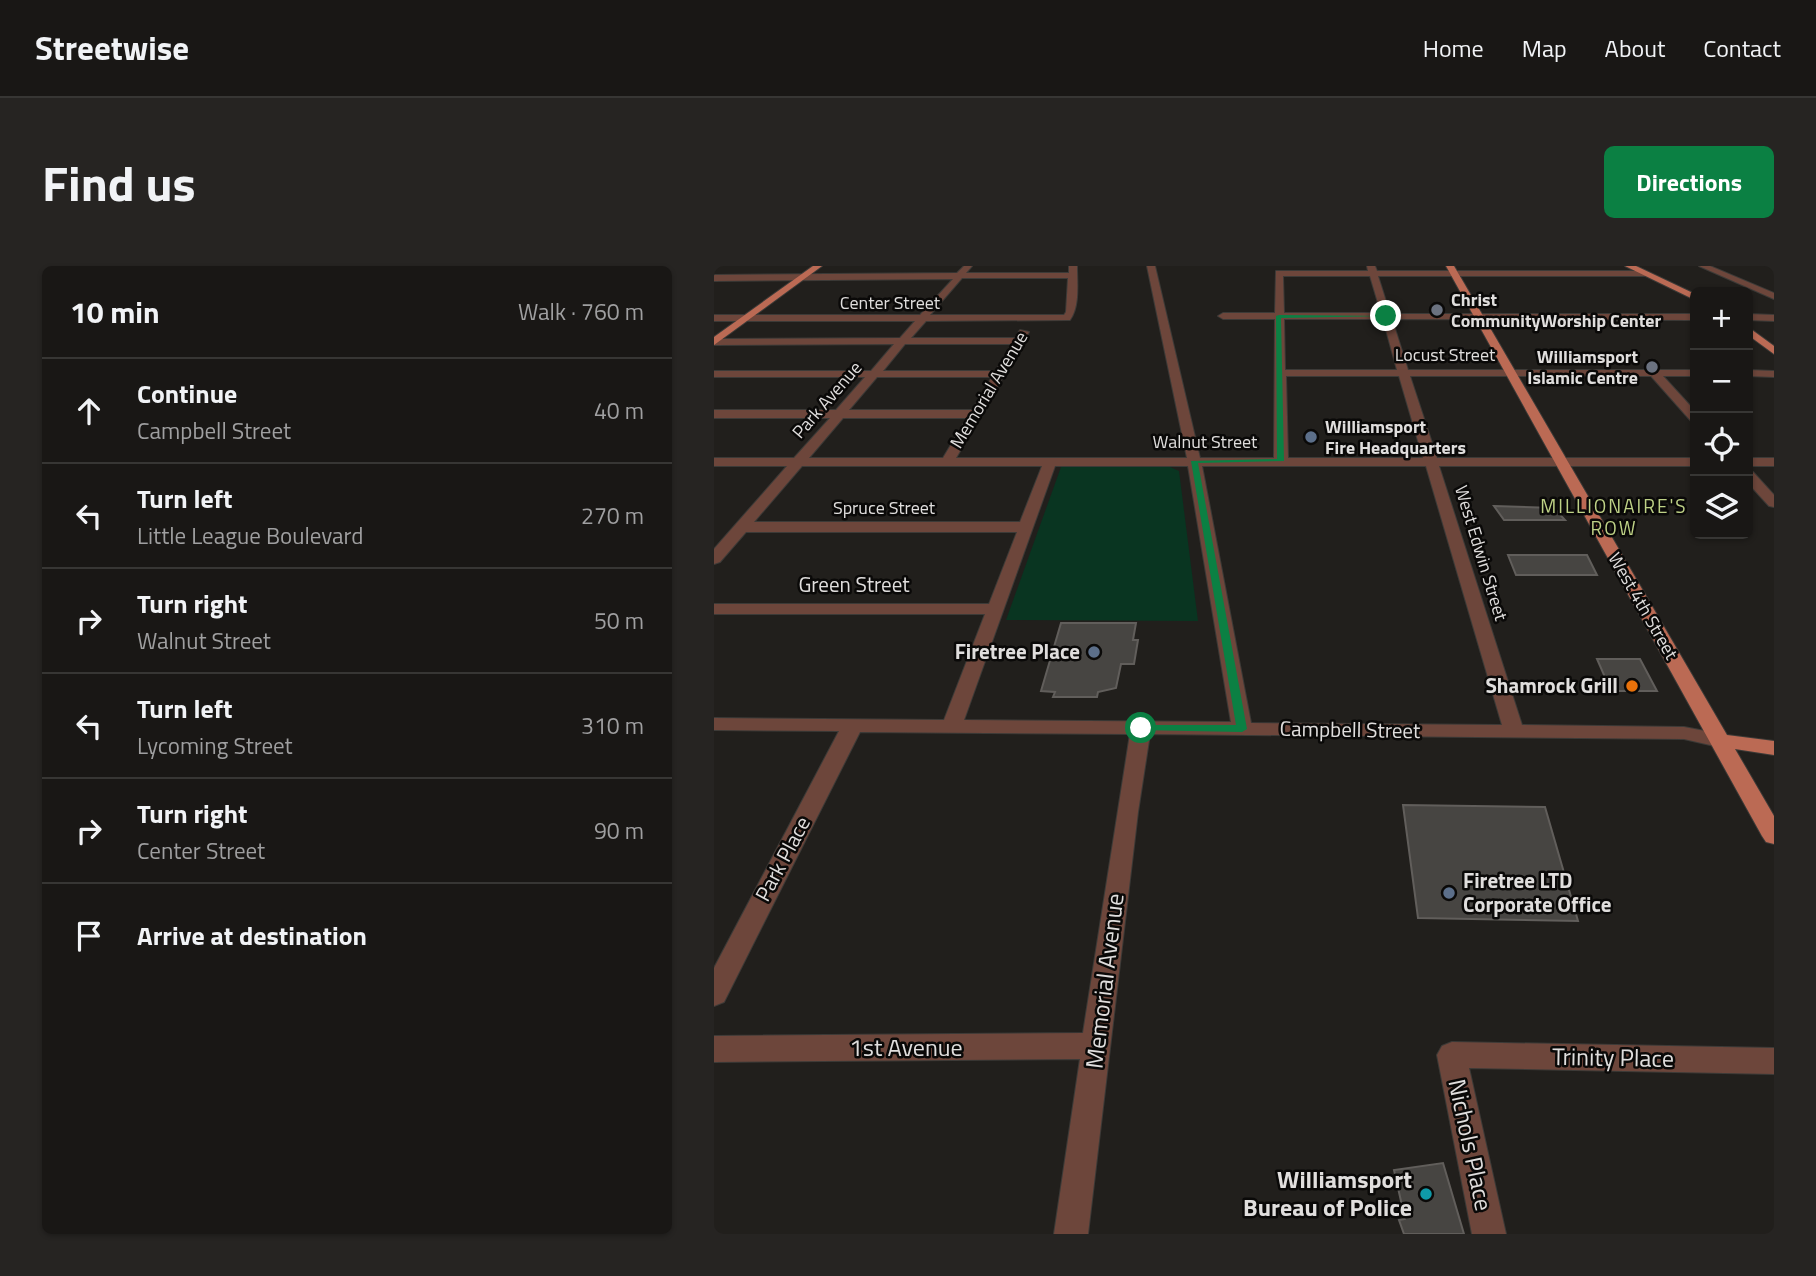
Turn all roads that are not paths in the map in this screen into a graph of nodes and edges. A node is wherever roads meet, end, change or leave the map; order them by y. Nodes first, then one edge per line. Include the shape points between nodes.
1 (818, 266) edge
2 (968, 266) edge
3 (1151, 266) edge
4 (1629, 266) edge
5 (1703, 266) edge
6 (1372, 270) edge
7 (1452, 270) edge
8 (1073, 271) edge
9 (1645, 274) junction
10 (960, 276) junction
11 (714, 278) edge
12 (802, 278) junction
13 (1690, 295) edge
14 (1774, 296) edge
15 (1223, 316) dead end
16 (1279, 316) junction
17 (1386, 316) junction
18 (1477, 317) junction
19 (1690, 317) edge
20 (1753, 317) edge
21 (714, 318) edge
22 (748, 318) junction
23 (925, 318) junction
24 (1032, 318) junction
25 (1774, 318) edge
26 (1753, 334) edge
27 (1018, 341) junction
28 (714, 342) edge
29 (905, 342) junction
30 (1774, 351) edge
31 (1279, 373) junction
32 (1404, 373) junction
33 (1510, 373) junction
34 (1654, 373) junction
35 (1690, 373) edge
36 (1753, 373) edge
37 (1774, 373) edge
38 (714, 374) edge
39 (876, 374) junction
40 (999, 374) junction
41 (1690, 413) edge
42 (714, 414) edge
43 (841, 414) junction
44 (975, 414) junction
45 (799, 461) junction
46 (1194, 461) junction
47 (1281, 461) junction
48 (1431, 461) junction
49 (714, 462) edge
50 (947, 462) junction
51 (1050, 462) junction
52 (1560, 462) junction
53 (1690, 463) edge
54 (1753, 463) edge
55 (1774, 463) edge
56 (1749, 476) edge
57 (1774, 503) edge
58 (742, 527) junction
59 (1025, 527) junction
60 (714, 559) edge
61 (714, 609) edge
62 (995, 609) junction
63 (714, 724) edge
64 (853, 725) junction
65 (952, 726) junction
66 (1141, 728) junction
67 (1242, 729) junction
68 (1514, 732) junction
69 (1719, 740) junction
70 (1774, 748) edge
71 (1774, 836) edge
72 (714, 994) edge
73 (1097, 1046) junction
74 (714, 1049) edge
75 (1452, 1055) joint
76 (1774, 1061) edge
77 (1071, 1234) edge
78 (1489, 1234) edge

1 - 12 main road
2 - 10 street, Park Avenue
3 - 46 street
4 - 9 main road
5 - 14 street
6 - 7 street
6 - 16 street via 1279,273
6 - 17 street, West Edwin Street
7 - 9 street
7 - 18 main road, West 4th Street
8 - 10 street
8 - 24 street, Center Street via 1067,318
9 - 13 main road
10 - 12 street
10 - 23 street, Park Avenue
11 - 12 street
12 - 22 main road
15 - 16 street
16 - 17 street
16 - 31 street
17 - 18 street
17 - 32 street, West Edwin Street
18 - 19 street
18 - 33 main road, West 4th Street
20 - 25 street
21 - 22 street, Center Street
22 - 23 street, Center Street
22 - 28 main road
23 - 24 street, Center Street
23 - 29 street, Park Avenue
24 - 27 street, Memorial Avenue
26 - 30 main road
27 - 29 street
27 - 40 street, Memorial Avenue
28 - 29 street
29 - 39 street, Park Avenue
31 - 32 street, Locust Street
31 - 47 street
32 - 33 street, Locust Street
32 - 48 street, West Edwin Street
33 - 34 street, Locust Street
33 - 52 main road, West 4th Street
34 - 35 street, Locust Street
34 - 41 street
36 - 37 street
38 - 39 street
39 - 40 street
39 - 43 street, Park Avenue
40 - 44 street, Memorial Avenue
42 - 43 street
43 - 44 street
43 - 45 street, Park Avenue
44 - 50 street, Memorial Avenue
45 - 49 street, Walnut Street
45 - 50 street, Walnut Street
45 - 58 street, Park Avenue
46 - 47 street, Walnut Street
46 - 51 street, Walnut Street
46 - 67 street
47 - 48 street, Walnut Street
48 - 52 street, Walnut Street
48 - 68 street, West Edwin Street
50 - 51 street, Walnut Street
51 - 59 street
52 - 53 street, Walnut Street
52 - 69 main road, West 4th Street
54 - 55 street
56 - 57 street
58 - 59 street, Spruce Street
58 - 60 street, Park Avenue
59 - 62 street
61 - 62 street, Green Street
62 - 65 street
63 - 64 street, Campbell Street
64 - 65 street, Campbell Street
64 - 72 street, Park Place
65 - 66 street, Campbell Street
66 - 67 street, Campbell Street
66 - 73 street, Memorial Avenue
67 - 68 street, Campbell Street
68 - 69 street, Campbell Street via 1684,733
69 - 70 main road, Campbell Street
69 - 71 main road, West 4th Street
73 - 74 street, 1st Avenue
73 - 77 street, Memorial Avenue
75 - 76 street, Trinity Place
75 - 78 street, Nichols Place

